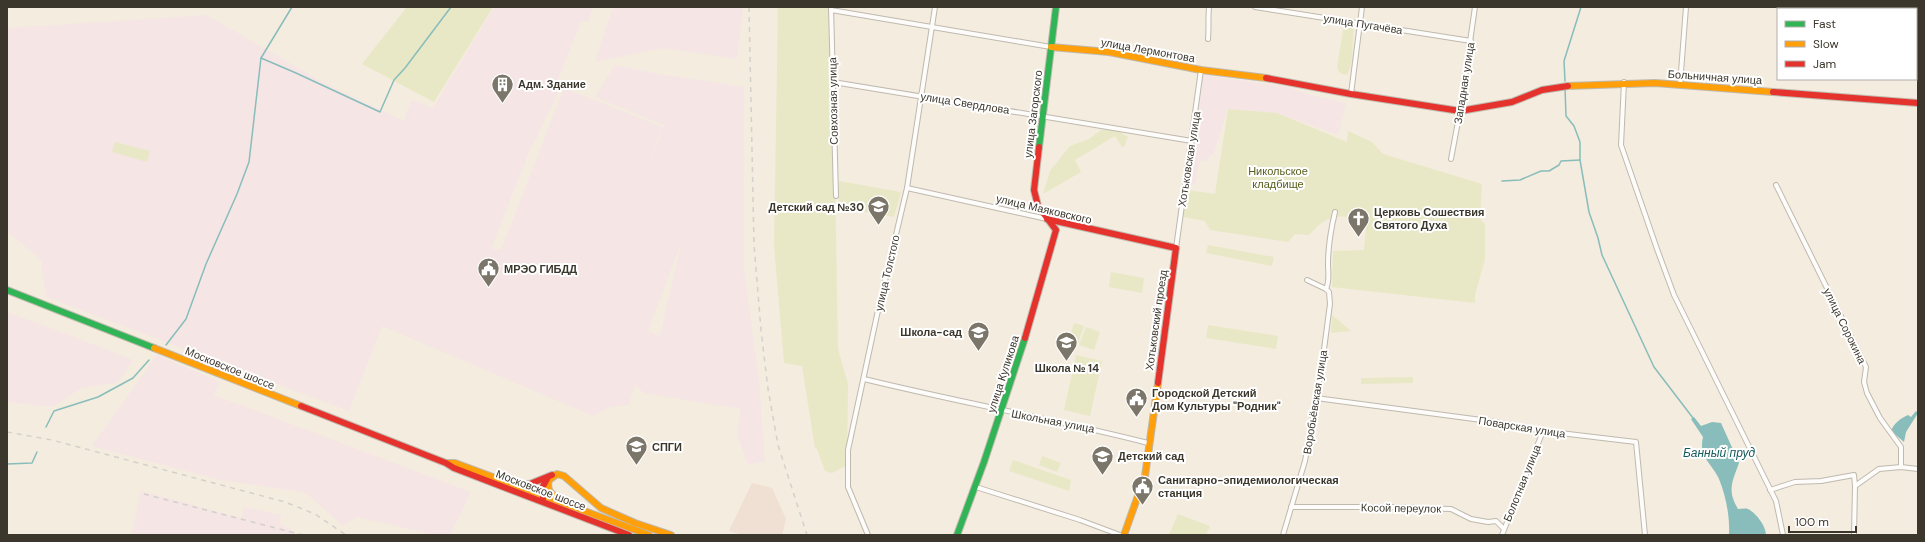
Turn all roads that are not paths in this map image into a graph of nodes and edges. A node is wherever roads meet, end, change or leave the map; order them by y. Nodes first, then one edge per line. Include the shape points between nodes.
1 (935, 7) edge
2 (1056, 7) edge
3 (1209, 7) edge
4 (1255, 7) edge
5 (1362, 7) edge
6 (1475, 7) edge
7 (1686, 7) edge
8 (832, 9) edge
9 (1360, 24) junction
10 (933, 26) junction
11 (1208, 39) dead end
12 (1471, 41) junction
13 (1051, 47) junction
14 (1202, 70) junction
15 (833, 82) junction
16 (1624, 82) junction
17 (1680, 85) junction
18 (1351, 94) junction
19 (922, 97) junction
20 (1918, 103) edge
21 (1460, 111) junction
22 (1042, 116) junction
23 (1192, 141) junction
24 (1451, 159) dead end
25 (1776, 185) dead end
26 (907, 188) junction
27 (836, 196) dead end
28 (1335, 212) dead end
29 (1047, 219) junction
30 (1176, 248) junction
31 (1307, 280) dead end
32 (1326, 289) junction
33 (7, 290) edge
34 (864, 379) junction
35 (1316, 398) junction
36 (1002, 411) junction
37 (1543, 431) junction
38 (1148, 443) junction
39 (446, 463) junction
40 (1901, 467) junction
41 (1918, 469) edge
42 (557, 474) junction
43 (504, 482) junction
44 (977, 484) junction
45 (1855, 486) junction
46 (1770, 490) junction
47 (543, 499) junction
48 (569, 506) junction
49 (1291, 507) junction
50 (601, 524) junction
51 (1504, 529) junction
52 (624, 535) edge
53 (629, 535) edge
54 (649, 535) edge
55 (671, 535) edge
56 (868, 535) edge
57 (957, 535) edge
58 (1120, 535) edge
59 (1124, 535) edge
60 (1283, 535) edge
61 (1502, 535) edge
62 (1645, 535) edge
63 (1783, 535) edge
64 (1854, 535) edge

1 - 10 street, улица Толстого
2 - 13 main road, улица Загорского
3 - 11 street
4 - 9 street, улица Пугачёва
5 - 9 street
6 - 12 street, Западная улица
7 - 17 street
8 - 10 street, улица Лермонтова
8 - 15 street, Совхозная улица
9 - 12 street, улица Пугачёва
9 - 18 street
10 - 13 street, улица Лермонтова
10 - 19 street, улица Толстого
12 - 21 street, Западная улица
13 - 14 main road, улица Лермонтова via 1109,52
13 - 22 main road, улица Загорского
14 - 18 main road, улица Лермонтова via 1274,79
14 - 23 street, Хотьковская улица
15 - 19 street, улица Свердлова
15 - 27 street, Совхозная улица
16 - 17 main road, Больничная улица
16 - 21 main road, улица Лермонтова via 1560,86 1512,102
16 - 46 street via 1621,145 1674,295
17 - 20 main road, Больничная улица
18 - 21 main road, улица Лермонтова
19 - 22 street, улица Свердлова
19 - 26 street, улица Толстого
21 - 24 street, Западная улица
22 - 23 street, улица Свердлова
22 - 29 main road, улица Загорского via 1034,193 1038,206
23 - 30 street, Хотьковская улица
25 - 40 street, улица Сорокина via 1866,367 1864,382 1867,393 1880,418 1901,447
26 - 29 street, улица Маяковского
26 - 34 street, улица Толстого
28 - 32 street, Воробьёвская улица via 1331,228 1329,282
29 - 30 main road, улица Маяковского
29 - 36 main road, улица Куликова via 1056,230 1055,238
30 - 38 main road, Хотьковский проезд
31 - 32 street
32 - 35 street, Воробьёвская улица via 1329,292 1330,304
33 - 39 main road, Московское шоссе
34 - 36 street, Школьная улица
34 - 56 street, улица Толстого via 848,450 848,487
35 - 37 street, Поварская улица via 1489,420
35 - 49 street, Воробьёвская улица via 1305,460
36 - 38 street, Школьная улица
36 - 44 main road, улица Куликова
37 - 51 street, Болотная улица
37 - 62 street, Поварская улица via 1636,442
38 - 59 main road, Хотьковский проезд via 1145,476
39 - 43 main road, Московское шоссе via 455,463
39 - 47 main road, Московское шоссе
40 - 41 street
40 - 45 street via 1879,469
42 - 43 main road via 530,484
42 - 47 main road via 544,482
42 - 48 main road, Московское шоссе via 549,480 548,491
42 - 55 main road, Московское шоссе via 564,476 601,508 634,523
43 - 47 main road, Московское шоссе
44 - 57 main road, улица Куликова
44 - 58 street
45 - 46 street via 1854,475 1821,481 1794,482
45 - 64 street
46 - 63 street via 1779,513
47 - 48 main road, Московское шоссе
47 - 50 main road, Московское шоссе
48 - 54 main road, Московское шоссе
49 - 51 street, Косой переулок via 1451,509 1471,519 1496,521
49 - 60 street, Воробьёвская улица
50 - 52 main road
50 - 53 main road, Московское шоссе
51 - 61 street, Болотная улица

